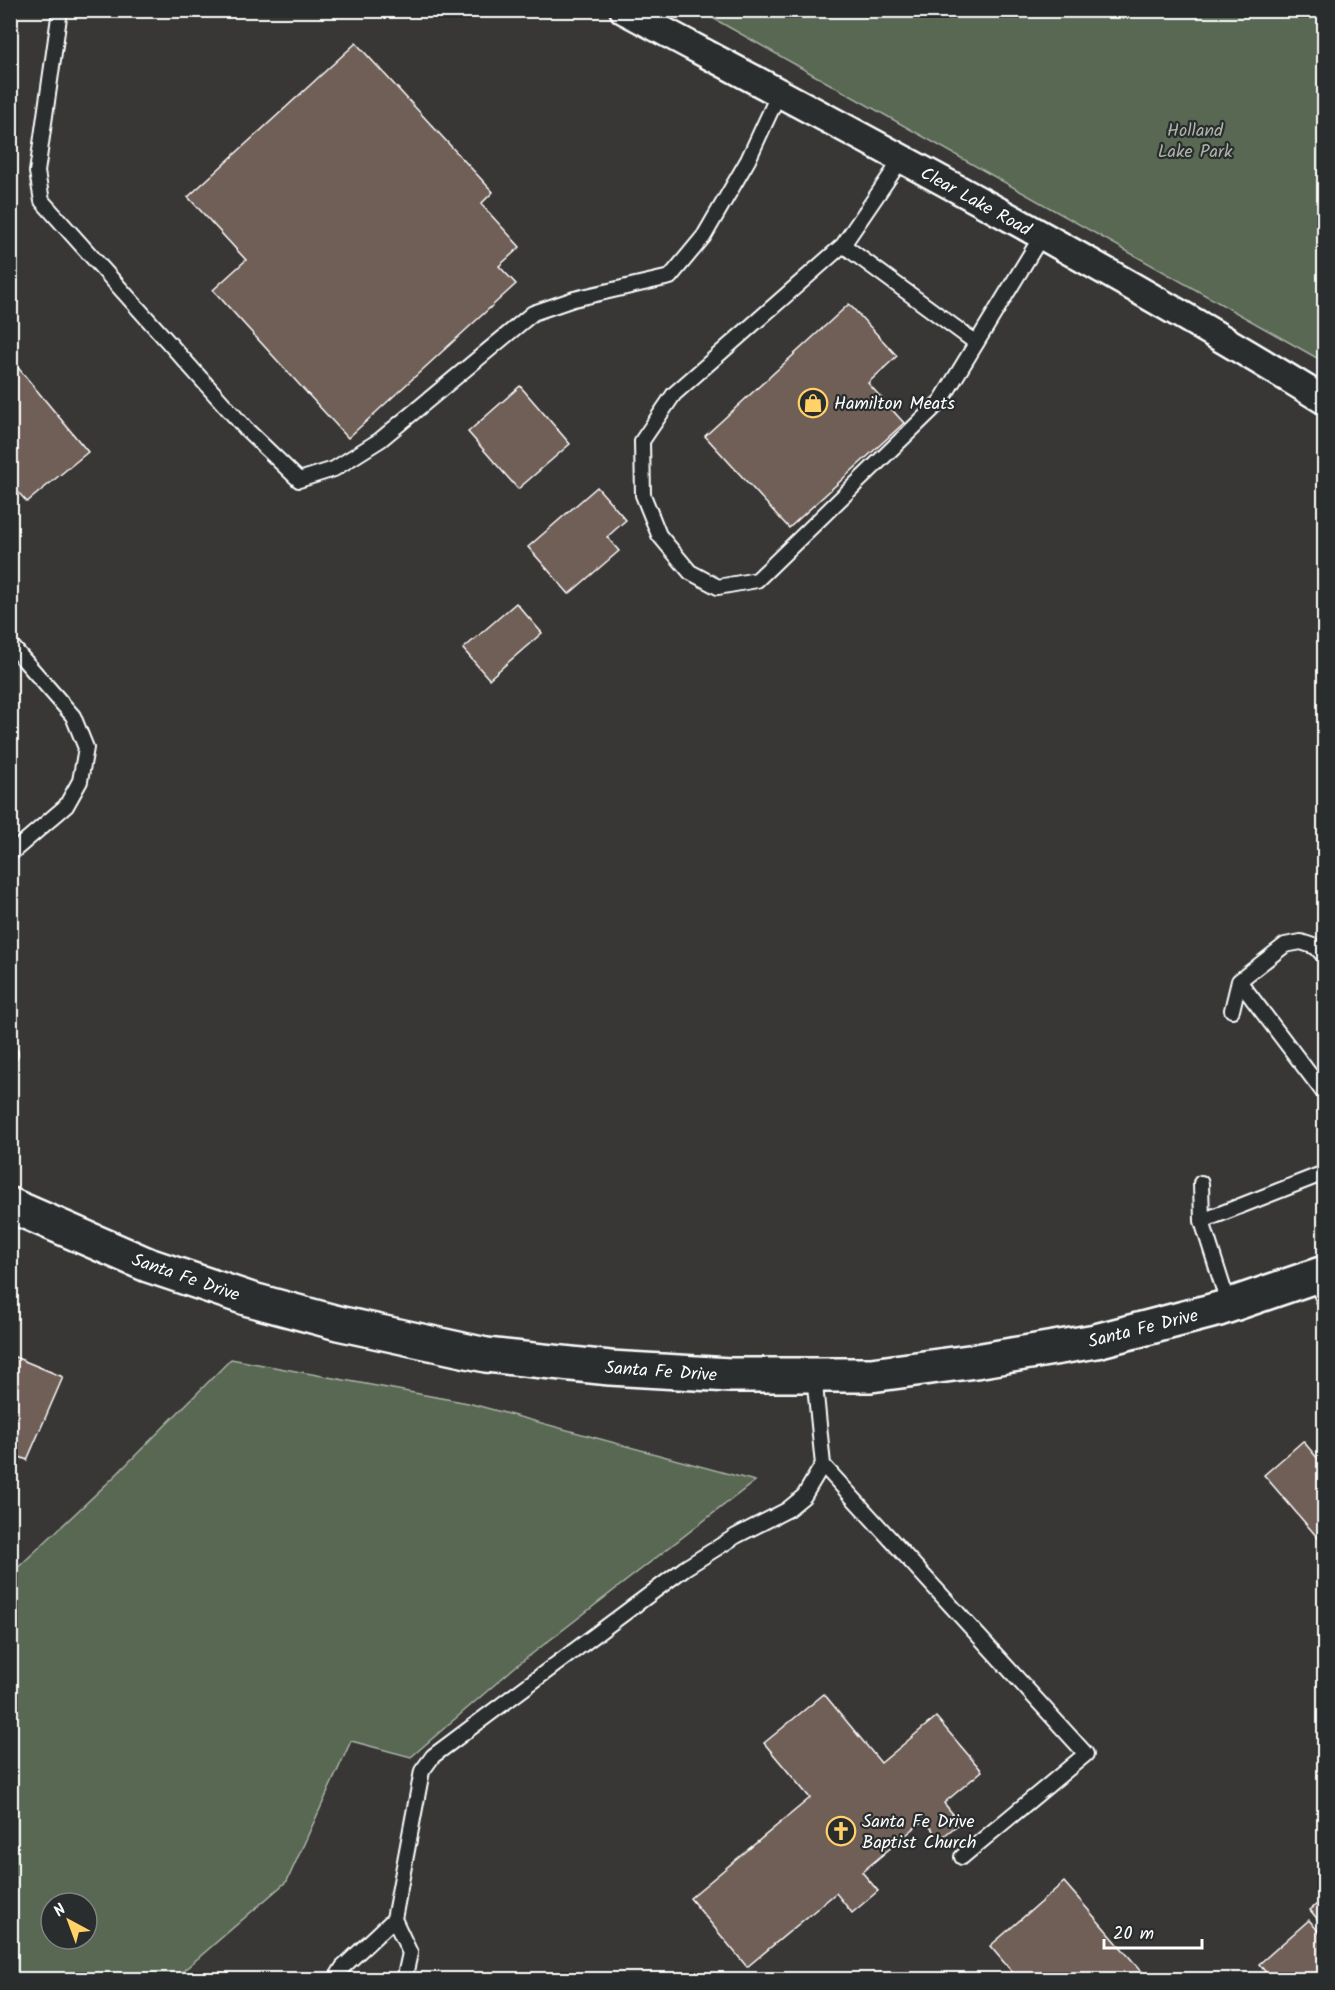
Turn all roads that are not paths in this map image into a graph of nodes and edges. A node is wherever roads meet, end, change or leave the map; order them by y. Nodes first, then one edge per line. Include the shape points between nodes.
1 (60, 10) edge
2 (624, 10) edge
3 (779, 93) junction
4 (901, 160) junction
5 (1041, 237) junction
6 (843, 244) junction
7 (975, 342) junction
8 (1324, 400) edge
9 (10, 644) edge
10 (10, 854) edge
11 (1324, 956) edge
12 (1239, 981) junction
13 (1232, 1010) dead end
14 (1324, 1093) edge
15 (1324, 1173) edge
16 (1201, 1183) dead end
17 (10, 1205) edge
18 (1202, 1221) junction
19 (1321, 1283) edge
20 (1229, 1306) junction
21 (814, 1375) junction
22 (823, 1464) junction
23 (962, 1857) dead end
24 (394, 1919) junction
25 (335, 1980) edge
26 (404, 1980) edge

1 - 3 lane via 37,172 42,201 246,429 299,480 334,469 380,440 533,313 670,276 704,236 748,160
2 - 3 street, Clear Lake Road
3 - 4 street, Clear Lake Road
4 - 5 street, Clear Lake Road
4 - 6 lane
5 - 7 lane
5 - 8 street, Clear Lake Road via 1221,336
6 - 7 lane
6 - 7 lane via 674,394 642,441 642,495 659,535 690,572 718,587 757,580 940,401
9 - 10 lane via 73,716 86,748 80,781 66,806
11 - 12 lane via 1316,947 1301,942 1285,945
12 - 13 lane
12 - 14 lane
15 - 18 lane
16 - 18 lane
17 - 21 main road, Santa Fe Drive via 148,1265 249,1299 475,1353 621,1369 730,1376
18 - 20 lane
19 - 20 main road, Santa Fe Drive
20 - 21 main road, Santa Fe Drive via 1064,1347 871,1375
21 - 22 lane
22 - 23 lane via 1086,1754
22 - 24 lane via 804,1496 787,1510 686,1568 433,1756 422,1771
24 - 25 lane via 343,1967
24 - 26 lane via 410,1953

